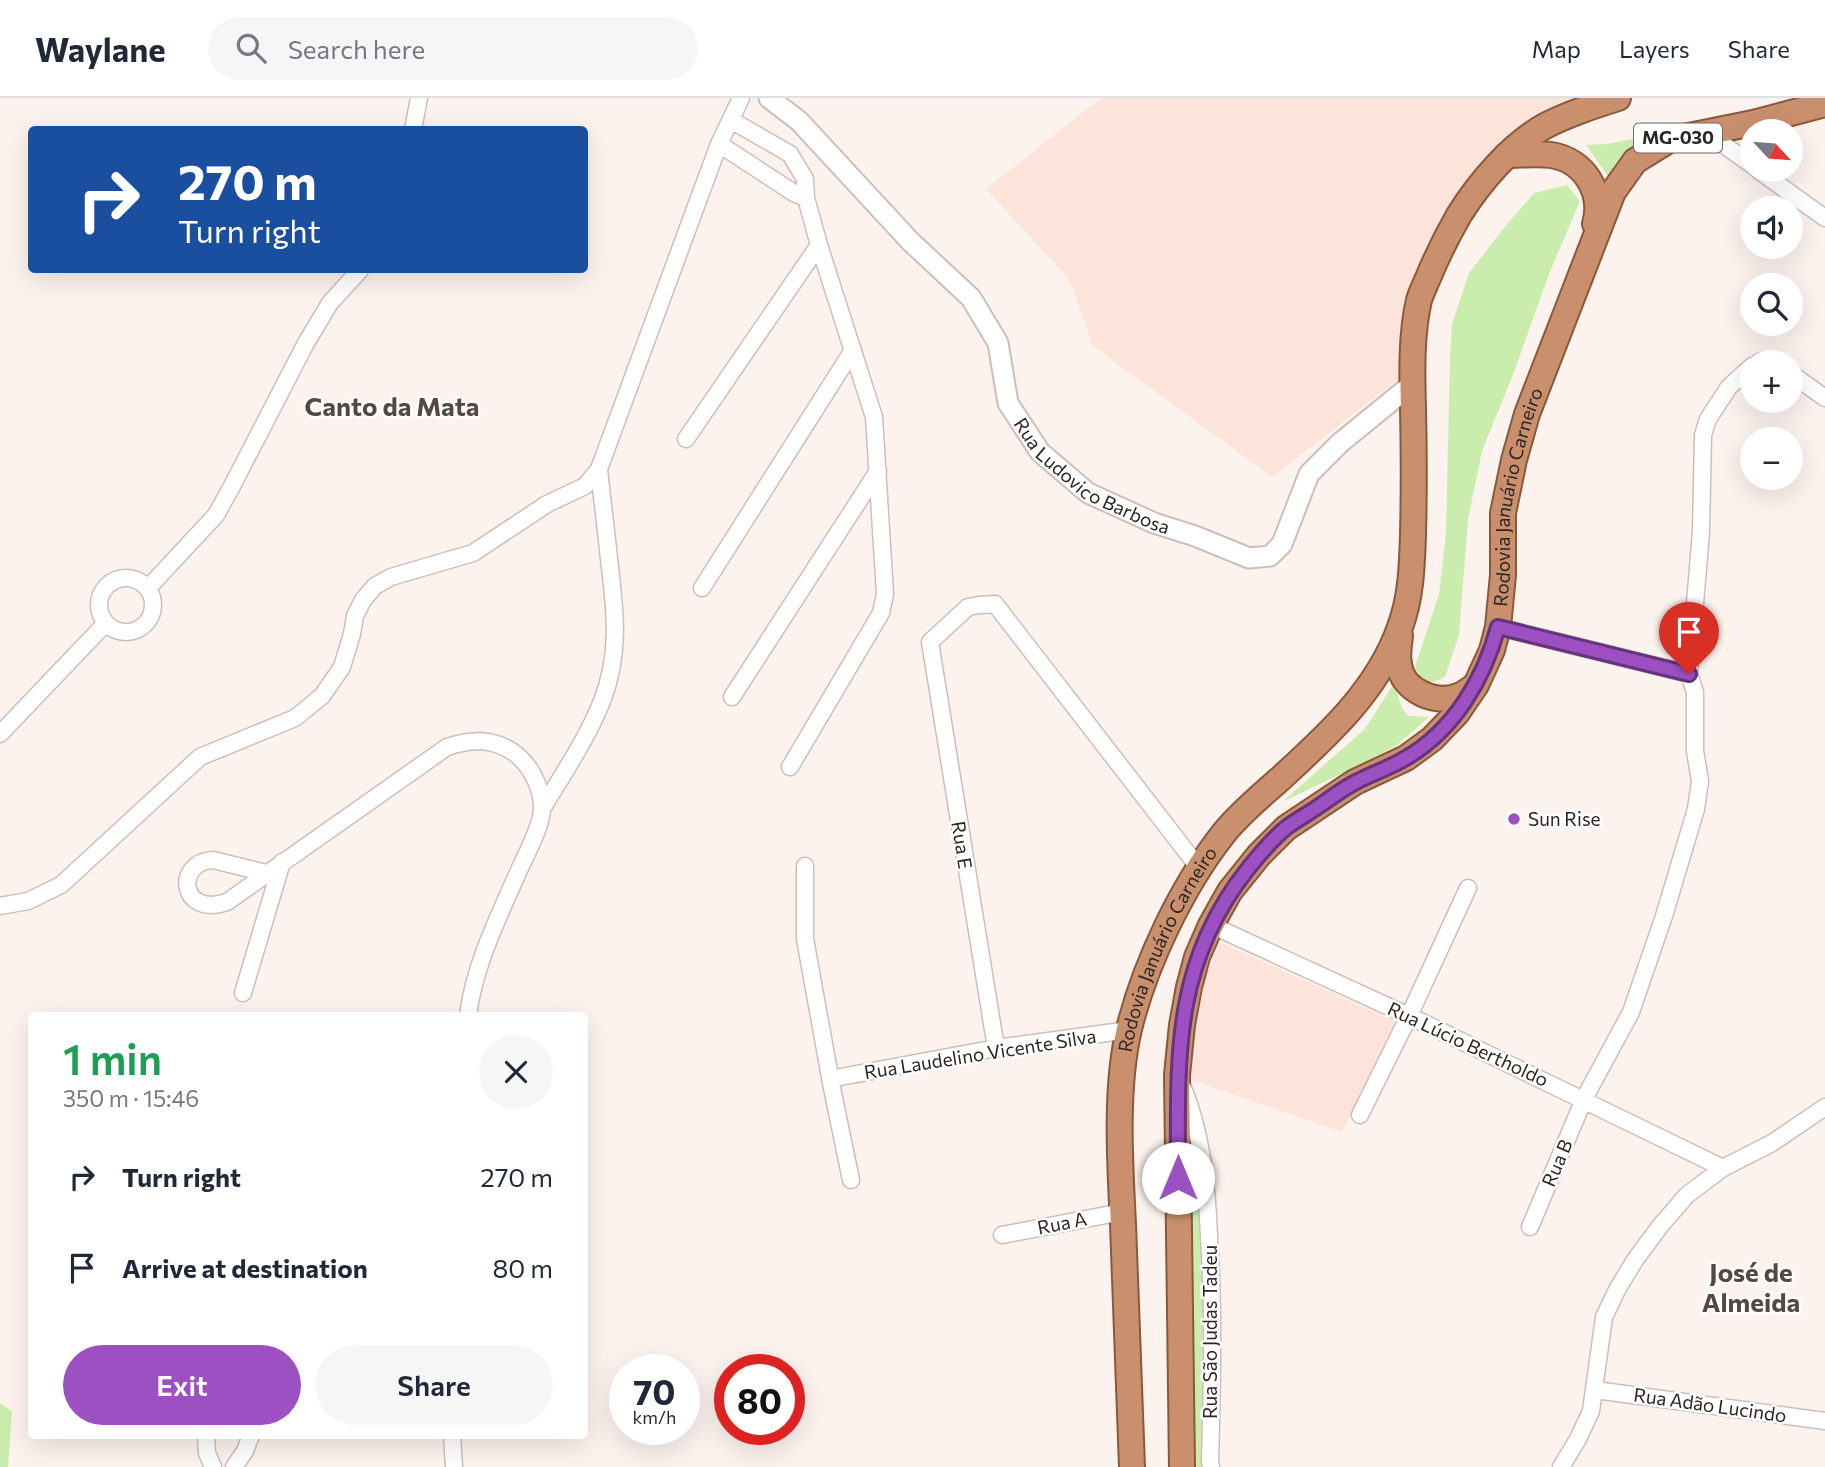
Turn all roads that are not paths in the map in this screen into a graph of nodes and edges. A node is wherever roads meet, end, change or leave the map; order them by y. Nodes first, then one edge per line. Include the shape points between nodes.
1 (419, 98) edge
2 (741, 98) edge
3 (769, 98) edge
4 (1618, 98) edge
5 (1825, 104) edge
6 (731, 120) junction
7 (414, 126) edge
8 (1706, 132) junction
9 (719, 144) junction
10 (1507, 155) junction
11 (1740, 156) edge
12 (1775, 182) edge
13 (806, 198) junction
14 (1825, 218) edge
15 (819, 245) junction
16 (1589, 252) junction
17 (357, 273) edge
18 (853, 351) junction
19 (1740, 377) edge
20 (1803, 382) edge
21 (1413, 388) junction
22 (1825, 398) edge
23 (686, 439) dead end
24 (599, 469) junction
25 (878, 471) junction
26 (148, 588) junction
27 (702, 589) dead end
28 (105, 624) junction
29 (1401, 625) junction
30 (1498, 627) junction
31 (1689, 674) junction
32 (1476, 685) junction
33 (732, 697) dead end
34 (0, 734) edge
35 (790, 768) dead end
36 (542, 809) junction
37 (282, 862) junction
38 (805, 866) dead end
39 (1199, 868) junction
40 (266, 873) dead end
41 (1468, 888) dead end
42 (0, 906) edge
43 (1211, 925) junction
44 (243, 993) dead end
45 (468, 1012) edge
46 (1409, 1016) junction
47 (1129, 1030) junction
48 (996, 1048) junction
49 (1177, 1075) junction
50 (831, 1079) junction
51 (1584, 1099) junction
52 (1825, 1107) edge
53 (1360, 1115) dead end
54 (1723, 1168) junction
55 (851, 1180) dead end
56 (1122, 1212) junction
57 (1530, 1227) dead end
58 (1002, 1235) dead end
59 (1595, 1390) junction
60 (1825, 1421) edge
61 (206, 1439) edge
62 (250, 1439) edge
63 (452, 1439) edge
64 (213, 1467) edge
65 (234, 1467) edge
66 (454, 1467) edge
67 (1132, 1467) edge
68 (1182, 1467) edge
69 (1211, 1467) edge
70 (1561, 1467) edge

1 - 7 street
2 - 6 street
3 - 21 street, Rua Ludovico Barbosa via 799,121 910,241 971,298 998,343 1008,403 1040,453 1088,494 1249,558 1270,556 1282,544 1309,474 1340,443
4 - 10 highway, Rodovia Januário Carneiro via 1542,128
5 - 8 highway, Rodovia Januário Carneiro / MG-030
6 - 9 street
6 - 13 street via 790,154 804,179
8 - 11 street
8 - 16 highway, Rodovia Januário Carneiro / MG-030 via 1669,140 1635,161 1613,192
9 - 13 street
9 - 24 street
10 - 16 highway via 1549,154 1581,169 1597,200
10 - 21 highway, Rodovia Januário Carneiro via 1473,192 1444,241 1419,298
12 - 14 street
13 - 15 street
15 - 18 street
15 - 23 street
16 - 30 highway, Rodovia Januário Carneiro / MG-030 via 1514,460 1503,513
17 - 26 street via 330,303 306,343 216,515
18 - 25 street via 874,417
18 - 27 street
19 - 31 street, Rua B via 1715,408 1703,435 1701,532
20 - 22 street
21 - 29 highway, Rodovia Januário Carneiro via 1412,561
24 - 36 street via 616,614 612,666 602,701
24 - 42 street via 584,486 547,504 472,553 375,586 355,616 342,667 322,696 295,718 200,757 61,885 28,901
25 - 33 street
25 - 35 street via 885,594 881,613
26 - 28 street via 153,606 142,627 127,633
26 - 28 street via 132,578 107,585 98,608
28 - 34 street
29 - 32 highway via 1399,666 1408,683 1423,695 1441,699 1460,696
29 - 39 highway, Rodovia Januário Carneiro via 1380,671 1345,718 1249,806
30 - 31 street
30 - 32 highway, Rodovia Januário Carneiro / MG-030
31 - 51 street, Rua B via 1695,692 1700,781 1696,809 1631,1012
32 - 43 highway, Rodovia Januário Carneiro / MG-030 via 1432,739 1286,828 1230,891
36 - 37 street via 532,772 520,757 485,740 465,741 447,747
36 - 45 street via 481,958
37 - 40 street
37 - 44 street
38 - 50 street via 805,939
39 - 47 highway, Rodovia Januário Carneiro via 1160,942
39 - 48 street, Rua E via 995,604 968,607 930,642
41 - 46 street
43 - 46 street, Rua Lúcio Bertholdo
43 - 49 highway, Rodovia Januário Carneiro / MG-030 via 1189,987
46 - 51 street, Rua Lúcio Bertholdo
46 - 53 street
47 - 48 street, Rua Laudelino Vicente Silva
47 - 56 highway, Rodovia Januário Carneiro via 1121,1108
48 - 50 street, Rua Laudelino Vicente Silva
49 - 68 highway, Rodovia Januário Carneiro / MG-030
49 - 69 street, Rua São Judas Tadeu via 1195,1125 1208,1208
50 - 55 street
51 - 54 street, Rua Lúcio Bertholdo
51 - 57 street, Rua B
52 - 54 street via 1772,1143
54 - 59 street via 1687,1195 1618,1288 1604,1317
56 - 58 street, Rua A
56 - 67 highway, Rodovia Januário Carneiro
59 - 60 street, Rua Adão Lucindo
59 - 70 street via 1591,1411
61 - 64 street
62 - 65 street
63 - 66 street

